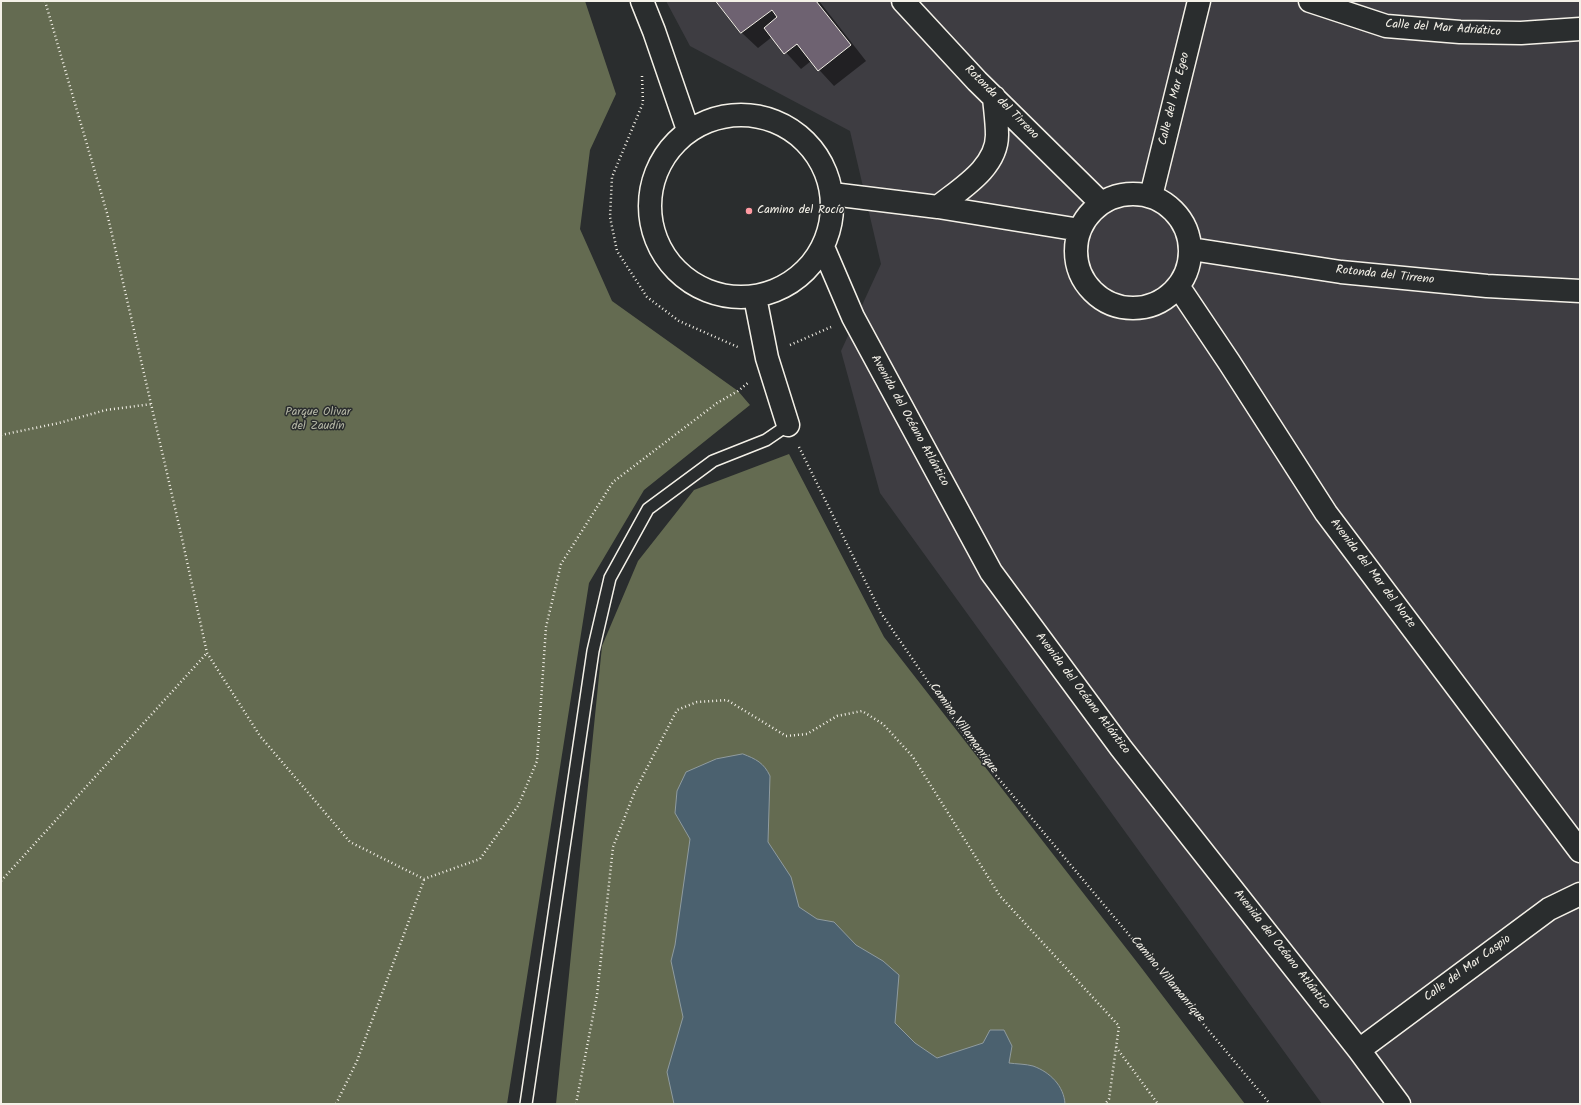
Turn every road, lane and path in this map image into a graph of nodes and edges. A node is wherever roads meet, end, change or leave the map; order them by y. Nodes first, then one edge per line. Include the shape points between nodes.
1 (44, 1) edge
2 (642, 1) edge
3 (903, 1) edge
4 (1199, 1) edge
5 (1310, 1) edge
6 (1580, 29) edge
7 (642, 73) dead end
8 (994, 97) junction
9 (688, 130) junction
10 (832, 194) junction
11 (1151, 196) junction
12 (1101, 204) junction
13 (938, 207) junction
14 (1080, 230) junction
15 (823, 247) junction
16 (1191, 250) junction
17 (1178, 286) junction
18 (1580, 291) edge
19 (755, 297) junction
20 (853, 318) junction
21 (766, 355) junction
22 (152, 404) junction
23 (788, 425) junction
24 (1, 435) edge
25 (207, 653) junction
26 (1580, 851) edge
27 (480, 859) dead end
28 (424, 880) junction
29 (1, 881) edge
30 (1580, 894) edge
31 (1116, 1047) junction
32 (1359, 1050) junction
33 (336, 1104) edge
34 (526, 1104) edge
35 (576, 1104) edge
36 (1105, 1104) edge
37 (1158, 1104) edge
38 (1270, 1104) edge
39 (1399, 1104) edge

1 - 22 path via 107,213
2 - 9 street
3 - 8 street, Rotonda del Tirreno
4 - 11 street, Calle del Mar Egeo
5 - 6 street, Calle del Mar Adriático via 1386,26 1521,34
7 - 21 path via 644,103 612,177 610,217 617,251 648,297 679,321 737,347
8 - 12 street, Rotonda del Tirreno
8 - 13 street via 998,136 992,155 982,172
9 - 10 street via 712,118 739,113 766,117 790,128 810,145 825,168
9 - 19 street via 668,149 655,173 649,200 651,227 656,240 661,252 679,274 701,289 727,297
10 - 13 street
10 - 15 street via 831,222
11 - 12 street via 1117,196
11 - 16 street via 1167,204 1179,216 1187,232
12 - 14 street via 1089,215
13 - 14 street
14 - 17 street via 1076,248 1078,266 1085,283 1097,296 1113,305 1131,309 1149,306 1165,299
15 - 19 street via 806,271 782,288
15 - 20 street, Avenida del Océano Atlántico
16 - 17 street via 1188,269
16 - 18 street, Rotonda del Tirreno via 1341,272 1487,286
17 - 26 street, Avenida del Mar del Norte via 1326,512
19 - 21 street
20 - 21 path
20 - 32 street, Avenida del Océano Atlántico via 991,572 1121,748
21 - 23 street
22 - 24 path via 106,410
22 - 25 path
23 - 34 lane via 766,440 713,461 648,509 610,578 593,651
23 - 38 path, Camino Villamanrique via 881,613 974,749
25 - 28 path via 260,736 350,842
25 - 29 path
27 - 28 path
28 - 33 path via 357,1061
30 - 32 street, Calle del Mar Caspio via 1549,909
31 - 35 path via 1119,1026 1000,896 913,757 883,724 862,711 836,716 807,734 786,736 727,700 697,702 677,710 635,791 613,847 597,995
31 - 36 path via 1109,1099
31 - 37 path
32 - 39 street, Avenida del Océano Atlántico

